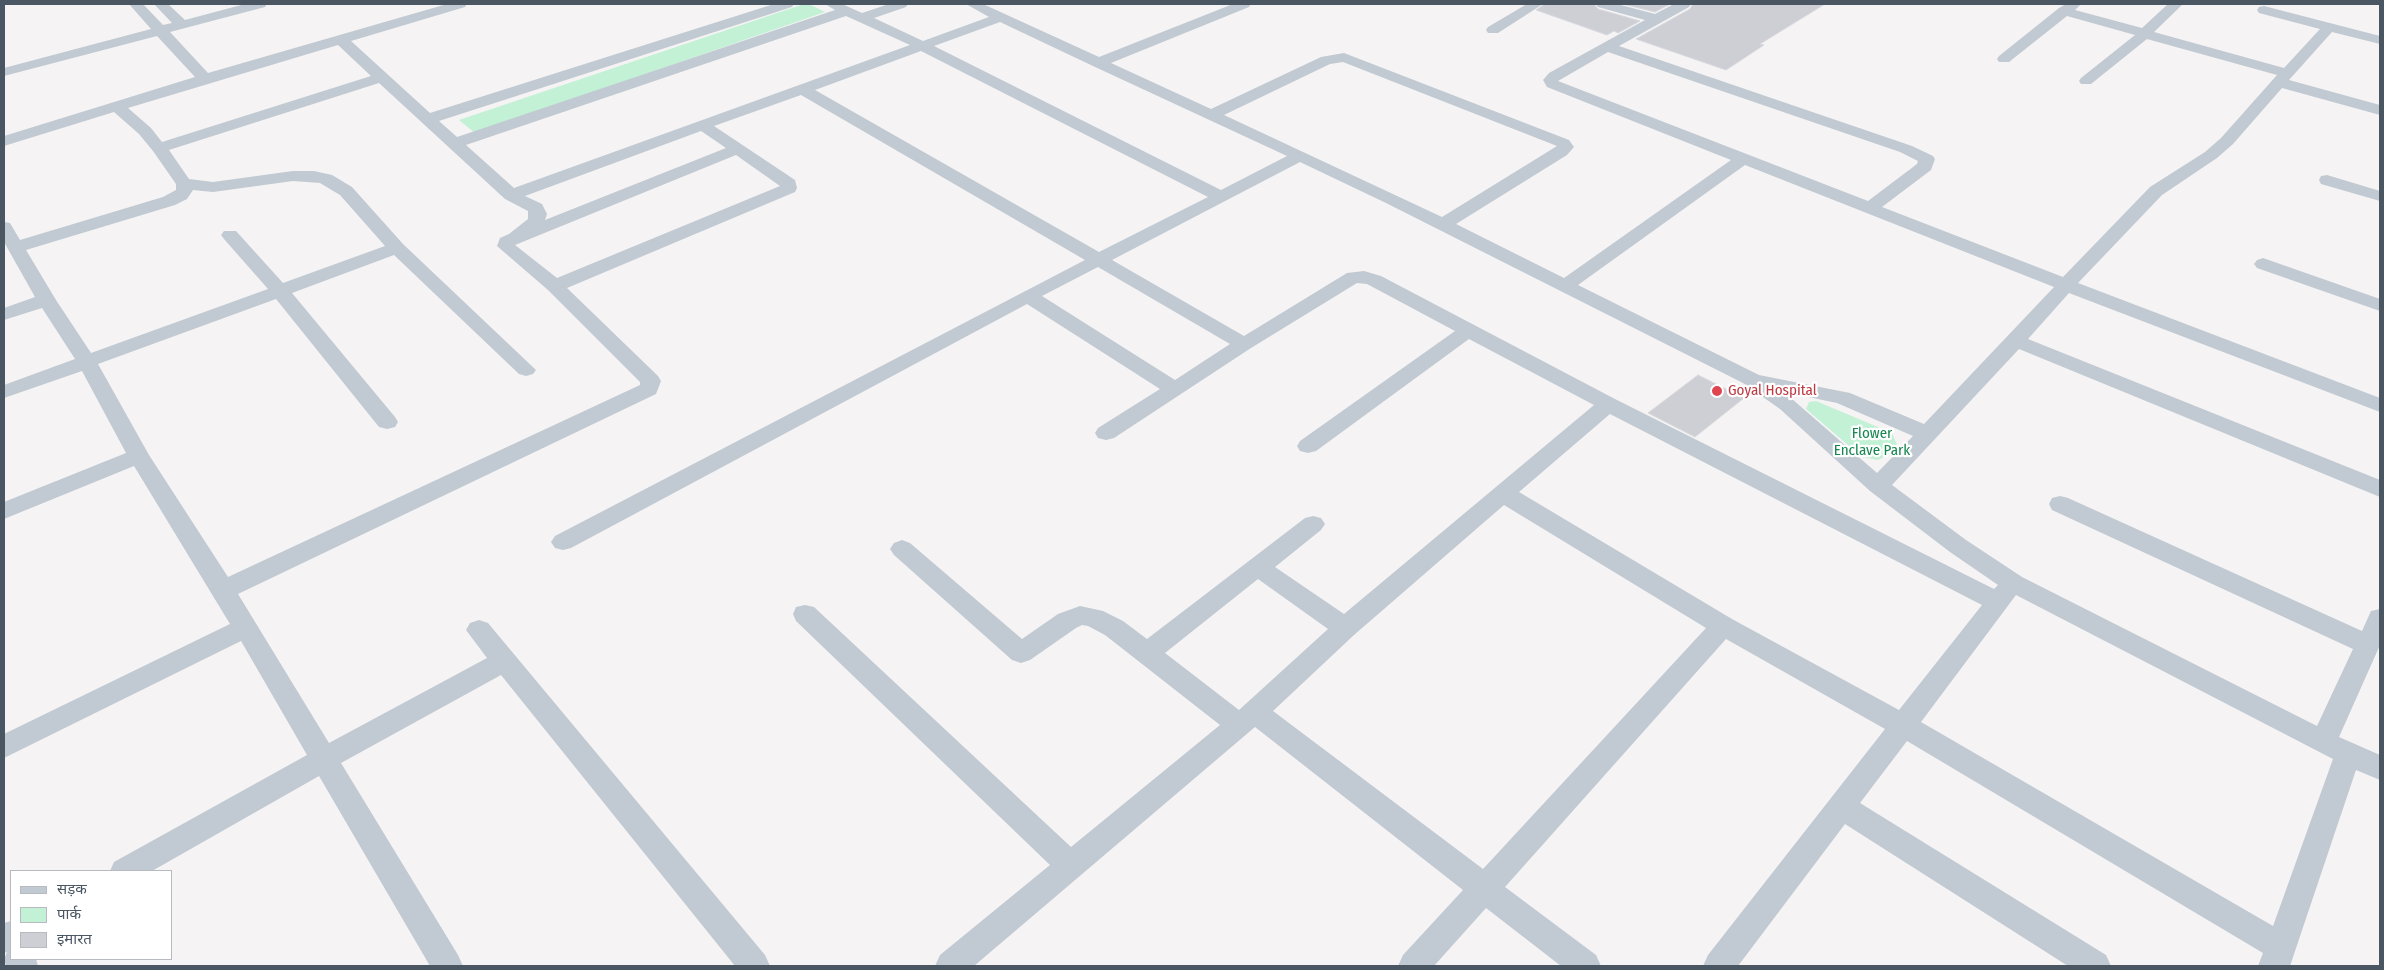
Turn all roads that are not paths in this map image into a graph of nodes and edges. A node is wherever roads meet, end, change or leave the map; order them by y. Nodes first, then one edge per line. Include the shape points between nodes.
1 (136, 4) edge
2 (161, 4) edge
3 (260, 4) edge
4 (460, 4) edge
5 (787, 4) edge
6 (901, 4) edge
7 (973, 4) edge
8 (1244, 4) edge
9 (1603, 4) edge
10 (1684, 4) edge
11 (2176, 4) edge
12 (1510, 6) dead end
13 (839, 7) edge
14 (1530, 7) edge
15 (2069, 8) edge
16 (2264, 10) dead end
17 (1001, 17) junction
18 (861, 18) junction
19 (1656, 19) junction
20 (180, 24) junction
21 (2329, 27) junction
22 (159, 30) junction
23 (1492, 30) dead end
24 (2145, 34) junction
25 (341, 40) junction
26 (2380, 40) edge
27 (923, 46) junction
28 (1608, 47) junction
29 (2004, 59) dead end
30 (1098, 64) junction
31 (4, 72) edge
32 (382, 77) junction
33 (2283, 78) junction
34 (205, 79) junction
35 (2086, 81) dead end
36 (804, 90) junction
37 (118, 107) junction
38 (2380, 110) edge
39 (1213, 114) junction
40 (428, 119) junction
41 (704, 126) junction
42 (4, 141) edge
43 (456, 143) junction
44 (159, 148) junction
45 (738, 149) junction
46 (1300, 156) junction
47 (1743, 159) junction
48 (2327, 180) dead end
49 (184, 184) junction
50 (511, 195) junction
51 (1220, 196) junction
52 (2380, 196) edge
53 (1870, 208) junction
54 (1444, 224) junction
55 (230, 235) dead end
56 (10, 237) edge
57 (506, 242) junction
58 (397, 248) junction
59 (1098, 260) junction
60 (2262, 264) dead end
61 (2066, 285) junction
62 (555, 286) junction
63 (1566, 286) junction
64 (280, 292) junction
65 (1028, 296) junction
66 (46, 300) junction
67 (2380, 305) edge
68 (4, 314) edge
69 (1466, 331) junction
70 (2016, 341) junction
71 (1244, 344) junction
72 (87, 362) junction
73 (526, 370) dead end
74 (1750, 378) junction
75 (1175, 389) junction
76 (4, 392) edge
77 (1608, 404) junction
78 (2380, 405) edge
79 (387, 422) dead end
80 (1106, 433) dead end
81 (1928, 434) junction
82 (1308, 446) dead end
83 (139, 456) junction
84 (1878, 486) junction
85 (2380, 489) edge
86 (1504, 494) junction
87 (2060, 504) dead end
88 (4, 511) edge
89 (1313, 524) dead end
90 (563, 542) dead end
91 (902, 550) dead end
92 (1258, 567) junction
93 (223, 590) junction
94 (2004, 592) junction
95 (805, 614) dead end
96 (2380, 618) edge
97 (1723, 626) junction
98 (245, 628) junction
99 (1345, 628) junction
100 (479, 630) dead end
101 (2367, 644) junction
102 (1146, 654) junction
103 (504, 661) junction
104 (1247, 719) junction
105 (1904, 726) junction
106 (4, 748) edge
107 (2336, 748) junction
108 (324, 759) junction
109 (2380, 768) edge
110 (1841, 806) junction
111 (1071, 866) junction
112 (126, 870) edge
113 (1484, 890) junction
114 (2278, 957) edge
115 (447, 966) edge
116 (754, 966) edge
117 (951, 966) edge
118 (1414, 966) edge
119 (1585, 966) edge
120 (1719, 966) edge
121 (2095, 966) edge

1 - 22 street
2 - 20 street
3 - 20 street
4 - 25 street
5 - 40 street
6 - 18 street
7 - 17 street
8 - 30 street
9 - 19 street
10 - 19 street
11 - 24 street
12 - 14 street
13 - 18 street
13 - 43 street
14 - 23 street
15 - 24 street
15 - 29 street
16 - 21 street
17 - 27 street
17 - 30 street
18 - 27 street
19 - 28 street
20 - 22 street
21 - 26 street
21 - 33 street
22 - 31 street
22 - 34 street
24 - 33 street
24 - 35 street
25 - 32 street
25 - 34 street
27 - 36 street
27 - 51 street
28 - 47 street via 1554,76 1550,80 1552,84
28 - 53 street via 1927,159 1925,166
30 - 39 street
32 - 40 street
32 - 44 street
33 - 38 street
33 - 61 street via 2227,142 2166,182
34 - 37 street
36 - 41 street
36 - 59 street
37 - 42 street
37 - 44 street
39 - 46 street
39 - 54 street via 1326,60 1344,57 1563,143 1566,147
40 - 43 street
41 - 45 street
41 - 50 street
43 - 50 street
44 - 49 street
45 - 57 street
45 - 62 street via 789,184 789,188
46 - 51 street
46 - 54 street
47 - 53 street
47 - 63 street
48 - 52 street
49 - 56 street via 185,190 181,195 169,201
49 - 58 street via 213,187 293,176 321,177 346,191
50 - 57 street via 536,208 538,214 530,227
51 - 59 street
53 - 61 street
54 - 63 street
55 - 64 street
56 - 66 street
57 - 62 street via 509,249
58 - 64 street
58 - 73 street
59 - 65 street
59 - 71 street
60 - 67 street
61 - 70 street
61 - 78 street
62 - 93 street via 651,381 649,389
63 - 74 street
64 - 72 street
64 - 79 street
65 - 75 street
65 - 90 street
66 - 68 street
66 - 72 street
69 - 71 street via 1374,280 1354,277
69 - 77 street
69 - 82 street
70 - 81 street
70 - 85 street
71 - 75 street
72 - 76 street
72 - 83 street
74 - 81 street via 1842,398
74 - 84 street via 1787,404
75 - 80 street
77 - 86 street
77 - 94 street
81 - 84 street
83 - 88 street
83 - 93 street
84 - 94 street via 1958,546
86 - 97 street
86 - 99 street
87 - 101 street
89 - 92 street
91 - 102 street via 1021,653 1067,620 1080,615 1114,628
92 - 99 street
92 - 102 street
93 - 98 street
94 - 105 street
94 - 107 street
95 - 111 street
96 - 101 street
97 - 105 street
97 - 113 street
98 - 106 street
98 - 108 street
99 - 104 street
100 - 103 street
101 - 107 street
102 - 104 street
103 - 108 street
103 - 116 street
104 - 111 street
104 - 113 street
105 - 110 street
105 - 114 street
107 - 109 street
107 - 114 street
108 - 112 street
108 - 115 street
110 - 120 street
110 - 121 street
111 - 117 street
113 - 118 street
113 - 119 street

